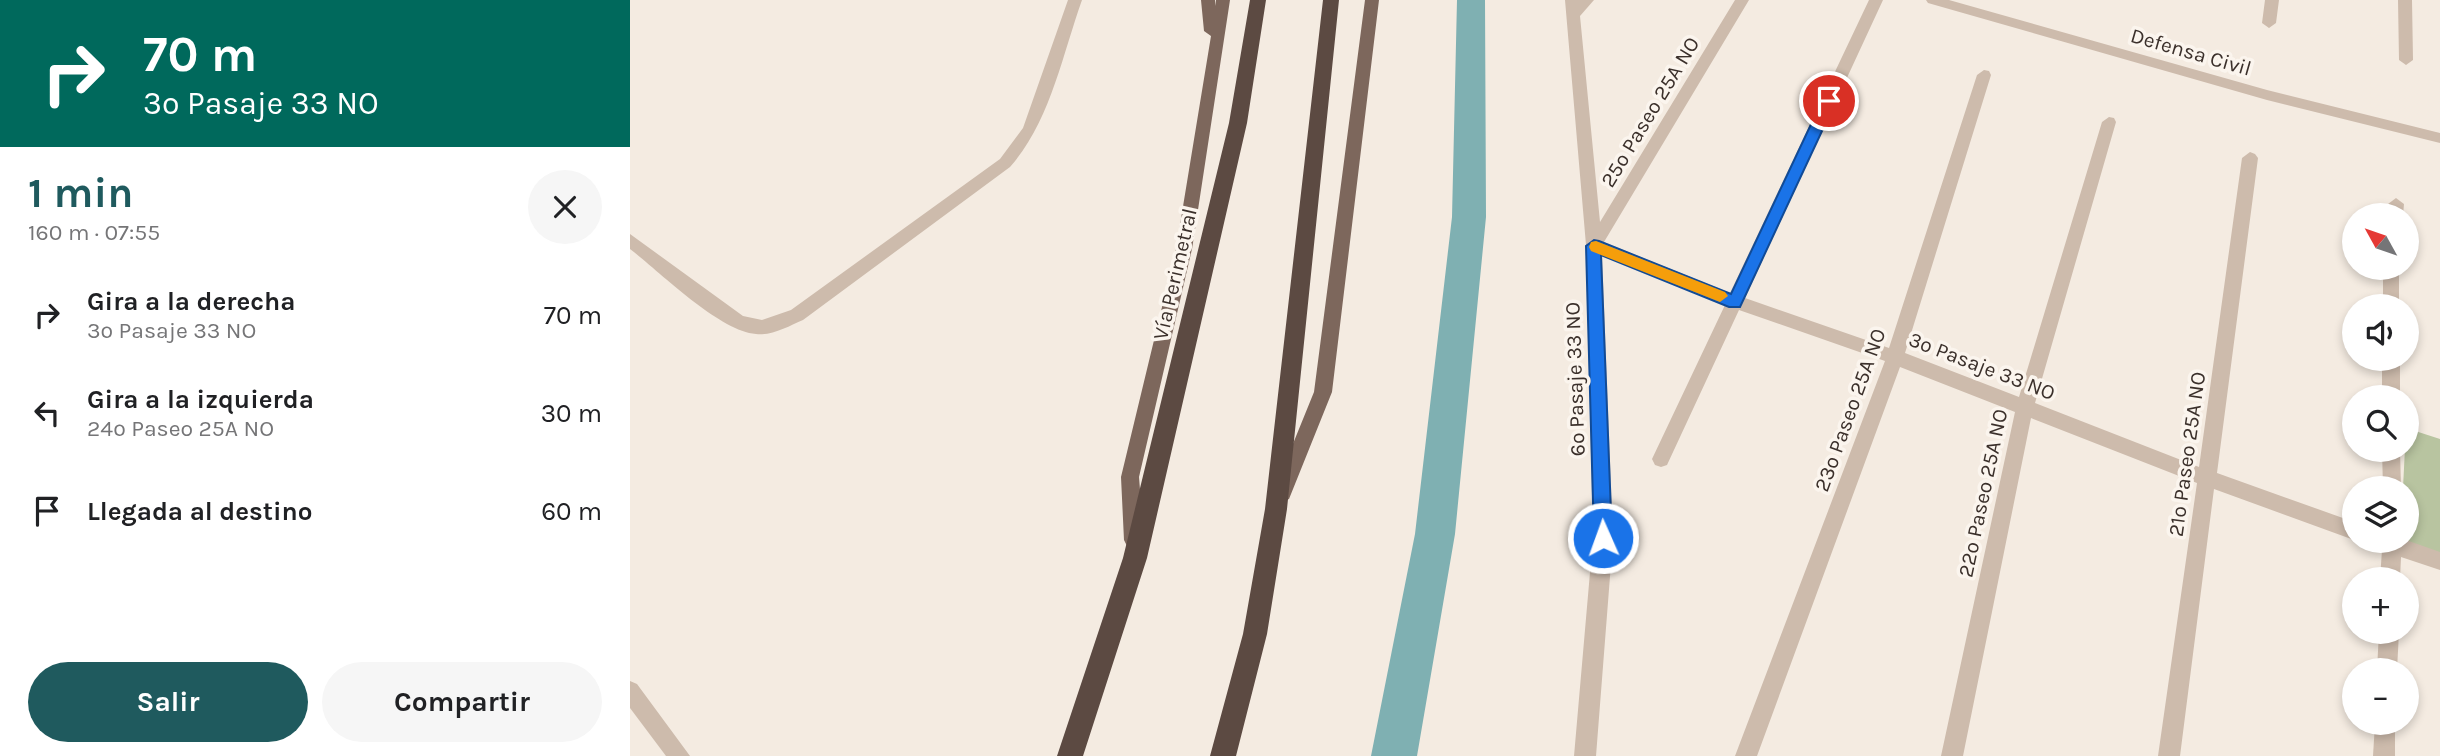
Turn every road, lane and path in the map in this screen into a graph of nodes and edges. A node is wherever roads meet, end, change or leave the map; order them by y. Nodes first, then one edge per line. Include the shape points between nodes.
1 (1075, 0) edge
2 (1208, 0) edge
3 (1223, 0) edge
4 (1258, 0) edge
5 (1331, 0) edge
6 (1372, 0) edge
7 (1587, 0) edge
8 (1742, 0) edge
9 (1876, 0) edge
10 (1933, 0) edge
11 (2272, 0) edge
12 (2405, 0) edge
13 (1573, 8) edge
14 (2269, 23) dead end
15 (1213, 53) junction
16 (2406, 60) dead end
17 (1984, 75) dead end
18 (2109, 122) dead end
19 (2440, 138) edge
20 (2250, 158) dead end
21 (630, 240) edge
22 (1594, 246) junction
23 (1735, 302) junction
24 (1895, 358) junction
25 (2025, 406) junction
26 (1661, 459) dead end
27 (2206, 478) junction
28 (1276, 509) junction
29 (2342, 527) edge
30 (2417, 553) edge
31 (1135, 558) junction
32 (2440, 562) edge
33 (630, 691) edge
34 (2385, 735) edge
35 (679, 756) edge
36 (1070, 756) edge
37 (1223, 756) edge
38 (1585, 756) edge
39 (1746, 756) edge
40 (1952, 756) edge
41 (2169, 756) edge
42 (2384, 756) edge

1 - 21 street via 1020,147 1005,163 797,315 771,326 752,327 729,316
2 - 15 main road
3 - 15 main road, Vía Perimetral
4 - 31 highway, Vía Perimetral via 1238,122
5 - 28 highway
6 - 28 main road via 1323,392
7 - 13 street
8 - 22 street, 25º Paseo 25A NO
9 - 23 street
10 - 19 street, Defensa Civil via 2267,95
11 - 14 street
12 - 16 street
13 - 22 street, 6º Pasaje 33 NO
15 - 31 main road, Vía Perimetral via 1184,249 1130,477
17 - 24 street, 23º Paseo 25A NO
18 - 25 street, 22º Paseo 25A NO
20 - 27 street, 21º Paseo 25A NO
22 - 23 street, 3º Pasaje 33 NO
22 - 38 street, 6º Pasaje 33 NO via 1603,538
23 - 24 street, 3º Pasaje 33 NO
23 - 26 street
24 - 25 street, 3º Pasaje 33 NO
24 - 39 street, 23º Paseo 25A NO
25 - 27 street, 3º Pasaje 33 NO
25 - 40 street, 22º Paseo 25A NO
27 - 29 street, 3º Pasaje 33 NO
27 - 41 street, 21º Paseo 25A NO
28 - 37 highway via 1255,634
30 - 32 street
31 - 36 highway, Vía Perimetral
33 - 35 street
34 - 42 street

